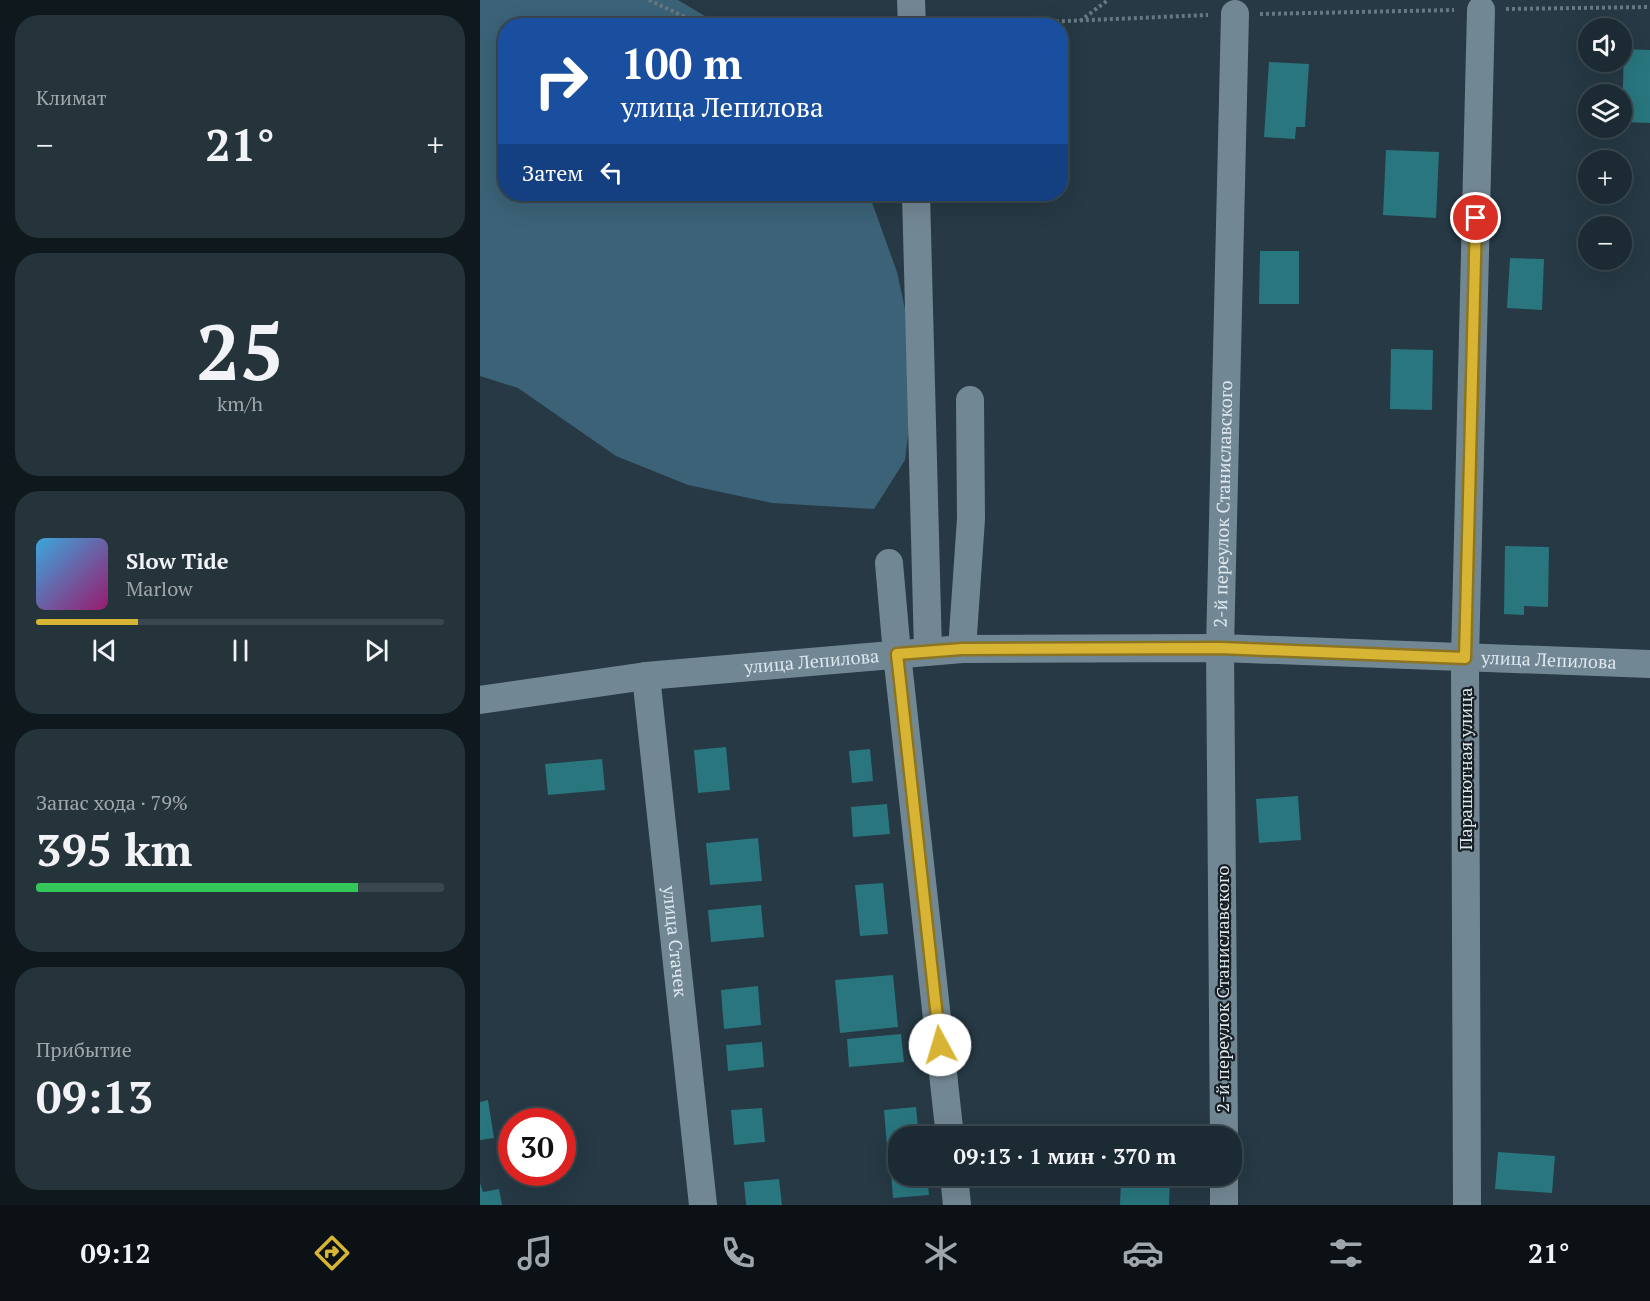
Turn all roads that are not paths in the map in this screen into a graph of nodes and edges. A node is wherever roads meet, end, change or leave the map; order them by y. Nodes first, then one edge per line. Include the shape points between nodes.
1 (911, 0) edge
2 (1481, 10) road end
3 (1235, 14) road end
4 (912, 18) edge
5 (916, 201) edge
6 (970, 400) dead end
7 (889, 563) dead end
8 (1220, 648) junction
9 (962, 649) junction
10 (928, 651) junction
11 (897, 654) junction
12 (1465, 658) junction
13 (1650, 664) edge
14 (646, 676) junction
15 (480, 700) edge
16 (949, 1126) edge
17 (1224, 1126) edge
18 (955, 1186) edge
19 (1224, 1186) edge
20 (703, 1205) edge
21 (957, 1205) edge
22 (1224, 1205) edge
23 (1467, 1205) edge

1 - 4 street
2 - 12 street, Парашютная улица
3 - 8 street, 2-й переулок Станиславского
5 - 10 street
6 - 9 street via 970,519
7 - 11 street
8 - 9 street, улица Лепилова
8 - 12 street, улица Лепилова
8 - 17 street, 2-й переулок Станиславского
9 - 10 street, улица Лепилова
10 - 11 street, улица Лепилова
11 - 14 street, улица Лепилова
11 - 16 street
12 - 13 street, улица Лепилова
12 - 23 street, Парашютная улица
14 - 15 street, улица Лепилова
14 - 20 street, улица Стачек
18 - 21 street
19 - 22 street

